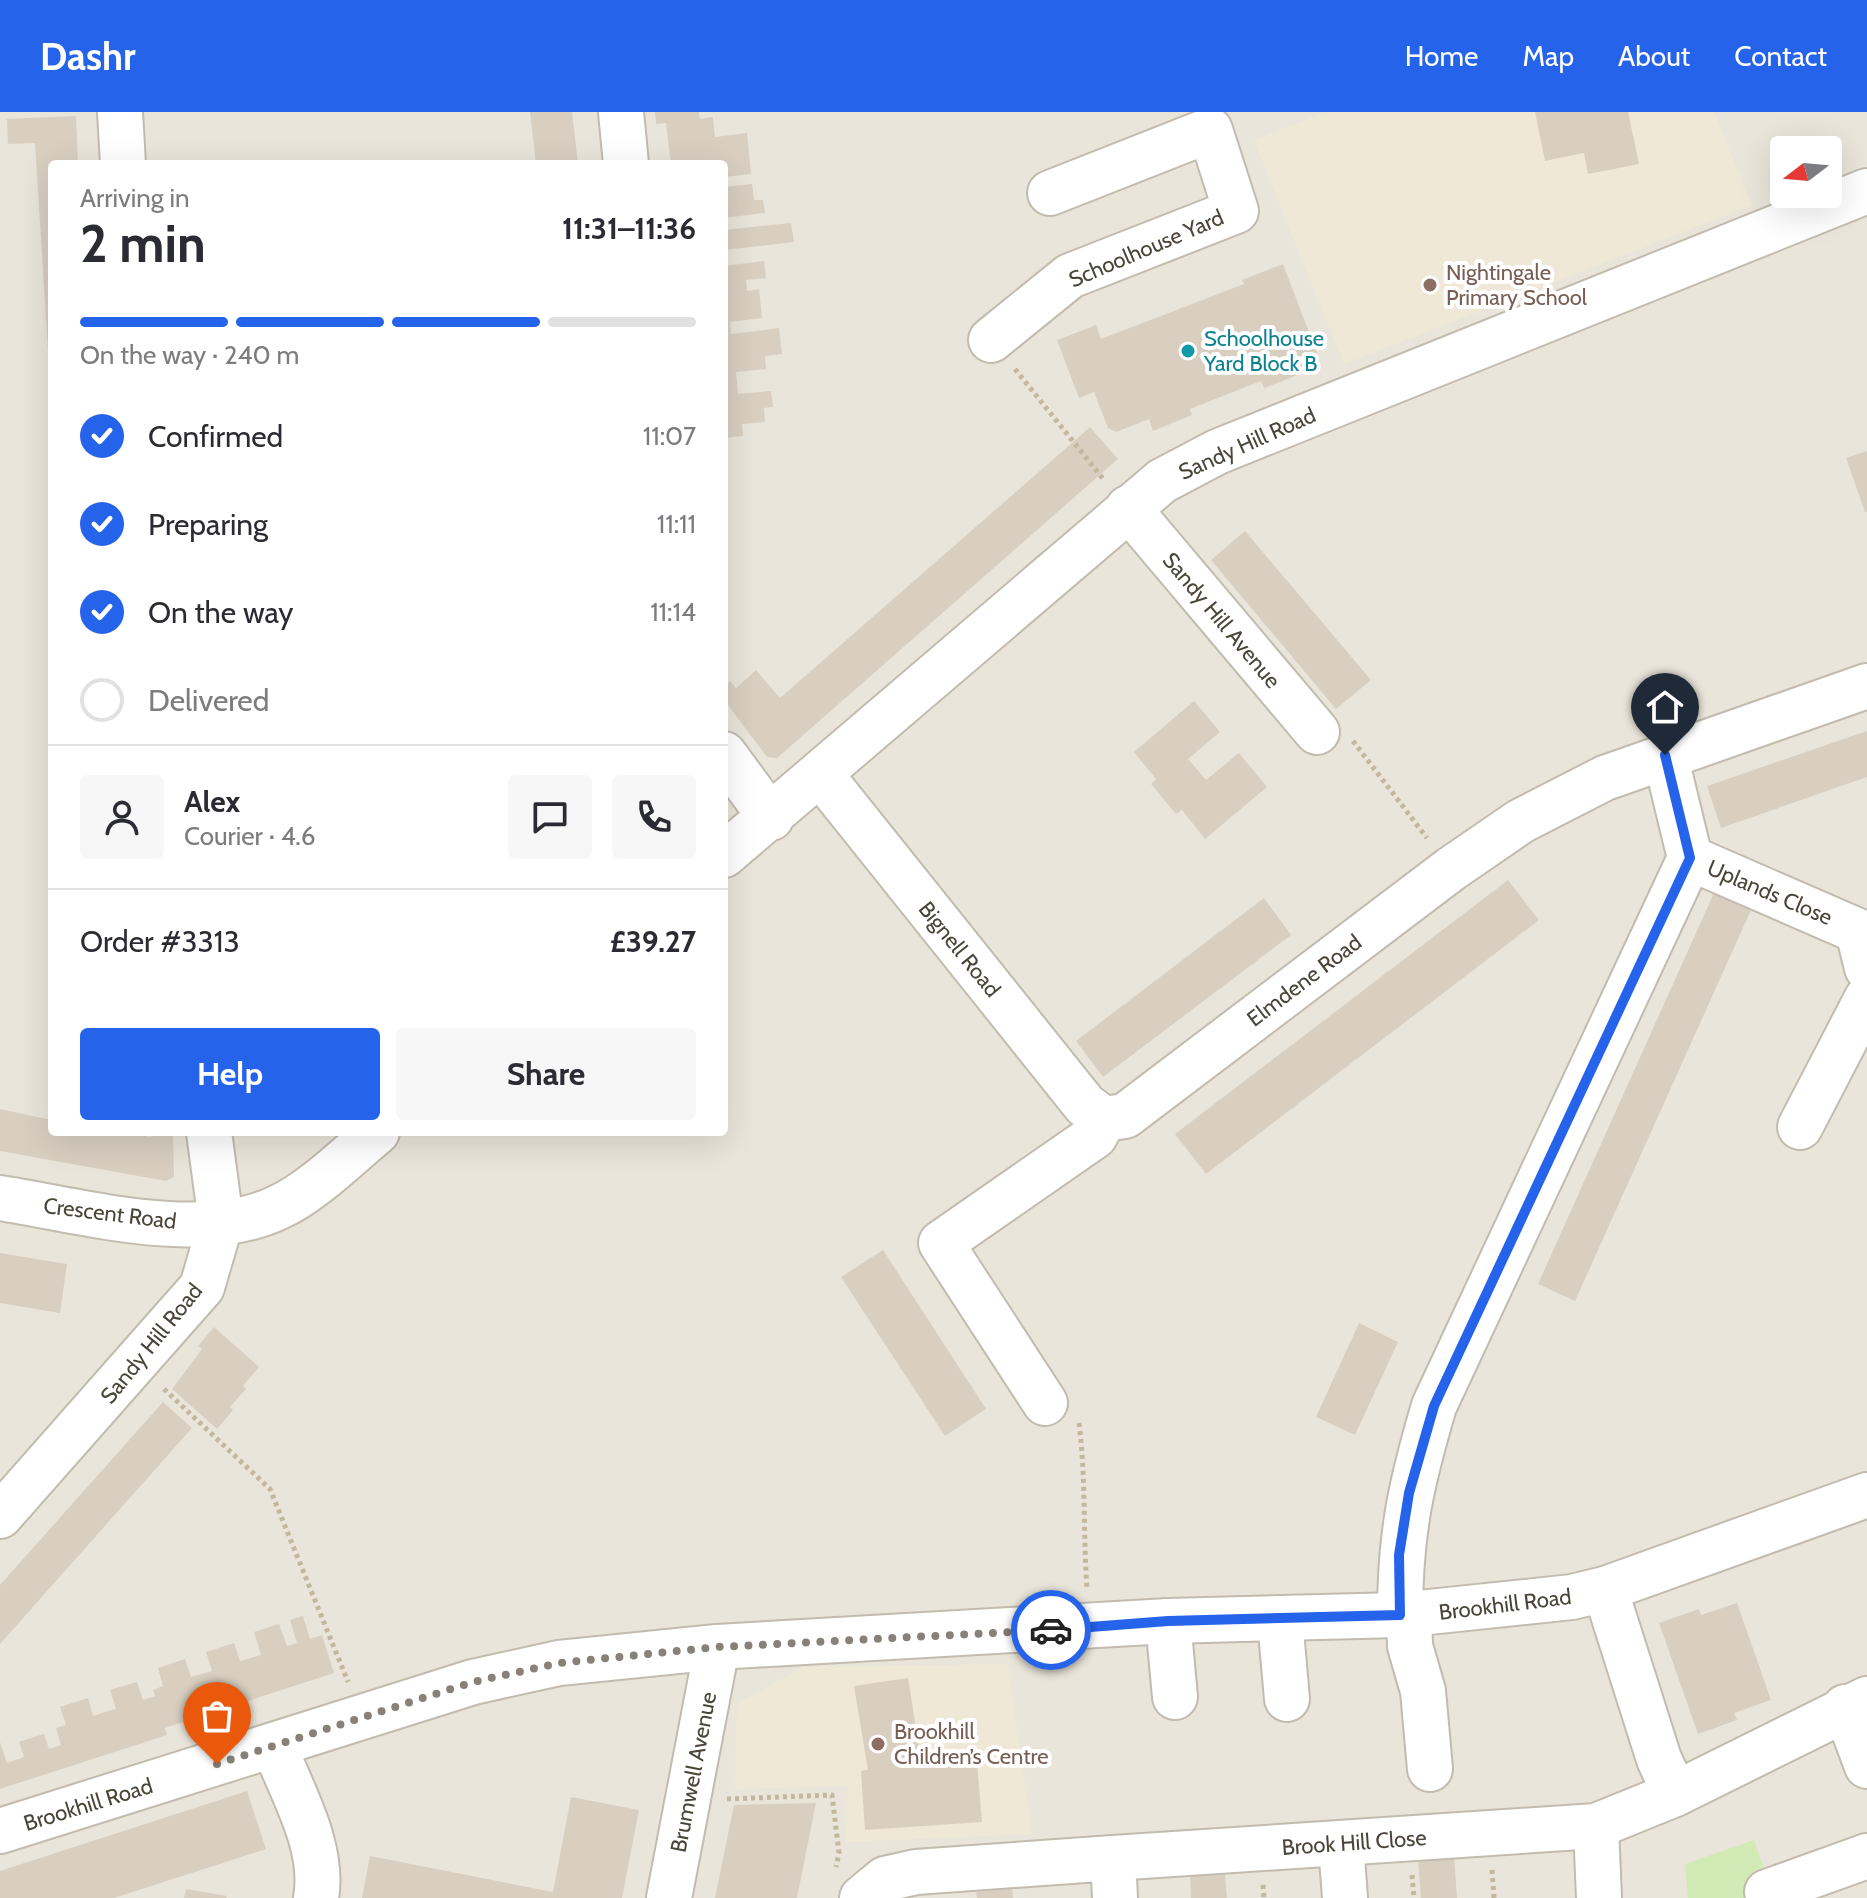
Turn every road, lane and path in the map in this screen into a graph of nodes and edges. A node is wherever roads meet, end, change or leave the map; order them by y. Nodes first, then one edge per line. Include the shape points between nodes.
1 (120, 112) edge
2 (621, 112) edge
3 (1217, 118) edge
4 (123, 160) edge
5 (626, 160) edge
6 (1867, 191) edge
7 (1050, 193) dead end
8 (991, 340) joint
9 (1128, 508) junction
10 (1867, 686) edge
11 (1317, 732) joint
12 (1665, 755) junction
13 (728, 759) edge
14 (821, 775) junction
15 (771, 818) junction
16 (728, 852) edge
17 (1690, 858) junction
18 (1451, 869) junction
19 (1867, 968) edge
20 (1867, 998) edge
21 (1104, 1119) junction
22 (1800, 1127) dead end
23 (210, 1136) edge
24 (372, 1136) edge
25 (0, 1198) edge
26 (221, 1222) junction
27 (136, 1364) junction
28 (1045, 1403) joint
29 (1867, 1495) edge
30 (0, 1516) edge
31 (1605, 1589) junction
32 (1404, 1615) junction
33 (1280, 1620) junction
34 (1168, 1621) junction
35 (1091, 1627) junction
36 (717, 1647) junction
37 (1175, 1697) dead end
38 (1287, 1699) dead end
39 (1856, 1703) edge
40 (363, 1717) junction
41 (274, 1746) junction
42 (1867, 1766) edge
43 (1430, 1769) dead end
44 (691, 1793) junction
45 (1675, 1794) junction
46 (1596, 1826) junction
47 (0, 1831) edge
48 (1341, 1844) junction
49 (1867, 1856) edge
50 (1114, 1878) edge
51 (917, 1885) edge
52 (848, 1887) edge
53 (1767, 1892) dead end
54 (316, 1898) edge
55 (669, 1898) edge
56 (1345, 1898) edge
57 (1599, 1898) edge

1 - 4 street
2 - 5 street
3 - 7 street, Schoolhouse Yard
3 - 8 street, Schoolhouse Yard via 1236,211 1070,276
6 - 9 street, Sandy Hill Road via 1217,452 1162,481
8 - 9 path
9 - 11 street, Sandy Hill Avenue
9 - 14 street, Sandy Hill Road
10 - 12 street, Elmdene Road
11 - 18 path via 1345,731
12 - 17 street
12 - 18 street, Elmdene Road via 1605,778 1521,821
13 - 15 street
14 - 15 street, Sandy Hill Road
14 - 21 street, Bignell Road via 1085,1105
15 - 16 street, Sandy Hill Road
17 - 19 street, Uplands Close via 1858,931
17 - 32 street via 1434,1406 1409,1493 1399,1555
18 - 21 street, Elmdene Road via 1125,1116
20 - 22 street
21 - 28 street, Elmdene Road via 1095,1136 941,1243
23 - 26 street
24 - 26 street via 283,1206 253,1218
25 - 26 street, Crescent Road via 177,1224
26 - 27 street, Sandy Hill Road via 202,1287
27 - 30 street, Sandy Hill Road
27 - 40 path via 270,1489
28 - 35 path via 1076,1402 1085,1466 1082,1530
29 - 31 street, Brookhill Road
31 - 32 street, Brookhill Road
31 - 45 street
32 - 33 street, Brookhill Road
32 - 43 street via 1423,1691
33 - 34 street, Brookhill Road
33 - 38 street
34 - 35 street, Brookhill Road
34 - 37 street
35 - 36 street, Brookhill Road
36 - 40 street, Brookhill Road via 522,1670
36 - 44 street, Brumwell Avenue
39 - 42 street, Brook Hill Close
39 - 45 street, Brook Hill Close
40 - 41 street, Brookhill Road
41 - 47 street, Brookhill Road
41 - 54 street via 312,1843
44 - 52 path via 724,1799 832,1795
44 - 55 street, Brumwell Avenue
45 - 46 street, Brook Hill Close
46 - 48 street, Brook Hill Close
46 - 57 street
48 - 50 street, Brook Hill Close
48 - 56 street
49 - 53 street
50 - 51 street, Brook Hill Close
51 - 52 street, Brook Hill Close via 885,1879

